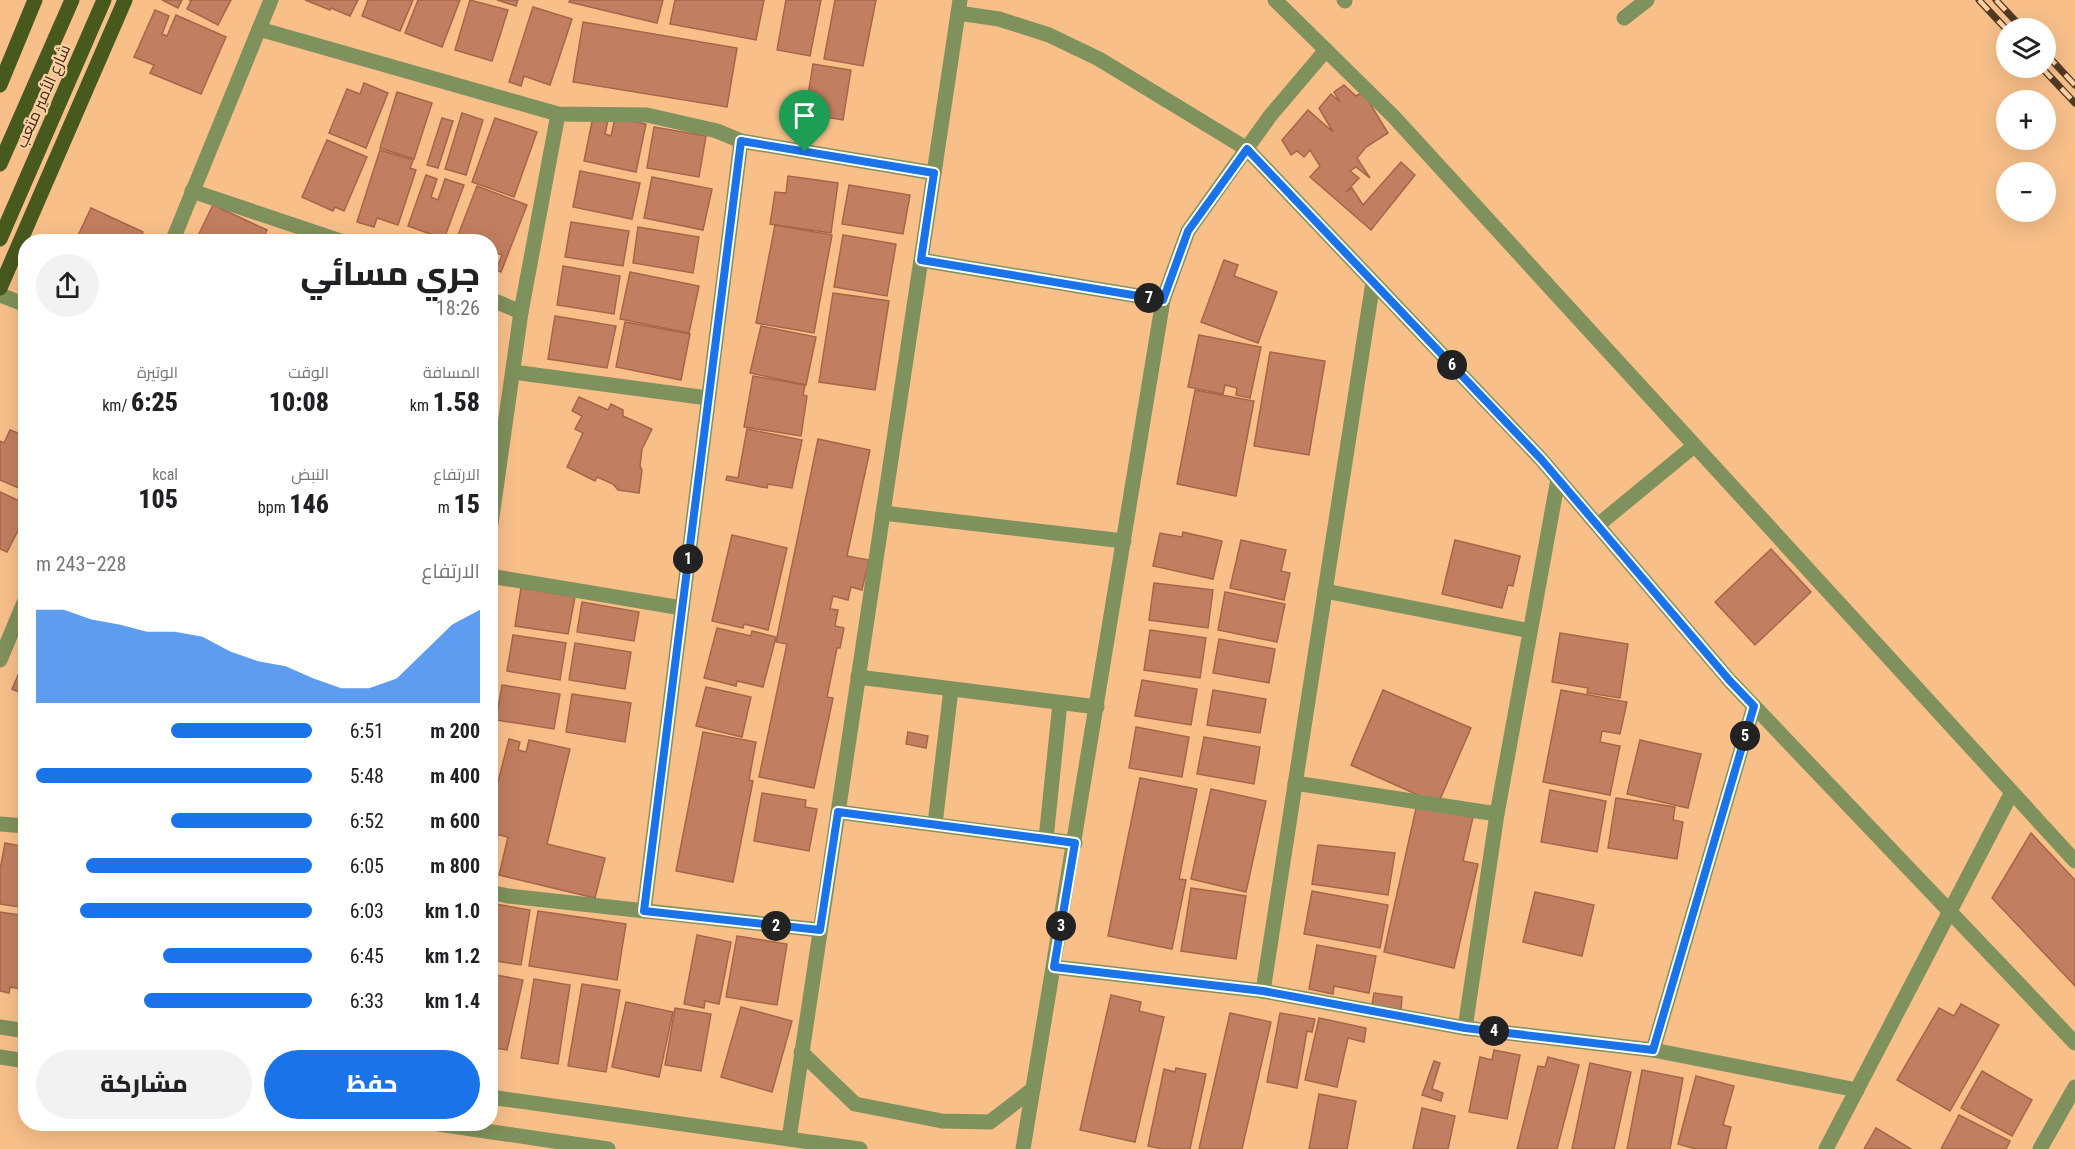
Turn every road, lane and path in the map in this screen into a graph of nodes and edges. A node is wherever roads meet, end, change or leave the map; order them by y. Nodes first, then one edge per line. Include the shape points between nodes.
1 (35, 0) edge
2 (72, 0) edge
3 (104, 0) edge
4 (124, 0) edge
5 (271, 0) edge
6 (1275, 0) edge
7 (1647, 0) edge
8 (959, 6) edge
9 (1624, 18) dead end
10 (259, 29) junction
11 (1326, 50) junction
12 (0, 85) edge
13 (558, 114) junction
14 (741, 141) junction
15 (1247, 149) junction
16 (0, 164) edge
17 (934, 173) junction
18 (192, 191) junction
19 (23, 234) edge
20 (175, 234) edge
21 (320, 234) edge
22 (0, 238) edge
23 (18, 246) edge
24 (921, 260) junction
25 (1373, 282) junction
26 (0, 288) edge
27 (0, 295) edge
28 (1163, 300) junction
29 (18, 302) edge
30 (498, 302) edge
31 (521, 312) junction
32 (513, 372) junction
33 (708, 398) junction
34 (1694, 446) junction
35 (498, 476) edge
36 (1558, 479) junction
37 (883, 513) junction
38 (1598, 525) junction
39 (1124, 541) junction
40 (498, 577) edge
41 (1325, 591) junction
42 (682, 608) junction
43 (18, 617) edge
44 (1530, 631) junction
45 (0, 660) edge
46 (858, 677) junction
47 (951, 689) junction
48 (1060, 703) junction
49 (1754, 706) junction
50 (1097, 707) junction
51 (1295, 783) junction
52 (2011, 794) junction
53 (838, 812) junction
54 (1497, 814) junction
55 (0, 824) edge
56 (934, 824) junction
57 (18, 825) edge
58 (1046, 839) junction
59 (1075, 843) junction
60 (2075, 861) edge
61 (498, 894) edge
62 (644, 911) junction
63 (1950, 912) junction
64 (820, 930) junction
65 (1054, 967) junction
66 (1263, 991) junction
67 (0, 1027) edge
68 (1465, 1028) junction
69 (18, 1030) edge
70 (2075, 1043) edge
71 (1653, 1050) junction
72 (801, 1052) junction
73 (0, 1058) edge
74 (18, 1060) edge
75 (2075, 1087) edge
76 (1033, 1089) junction
77 (1857, 1090) junction
78 (498, 1098) edge
79 (486, 1131) edge
80 (789, 1139) junction
81 (608, 1149) edge
82 (860, 1149) edge
83 (1023, 1149) edge
84 (1826, 1149) edge
85 (2040, 1149) edge

1 - 12 main road
2 - 16 main road, شارع الأمير متعب
3 - 22 main road, شارع الأمير متعب
4 - 19 main road
5 - 10 street
6 - 11 street
7 - 9 street
8 - 15 street via 1049,35 1099,59
8 - 17 street
10 - 13 street
10 - 18 street
11 - 15 street
11 - 34 street via 1402,126
13 - 14 street via 647,115 717,131
13 - 31 street
14 - 17 street
14 - 33 street
15 - 25 street
15 - 28 street via 1188,231
17 - 24 street
18 - 20 street
18 - 21 street
23 - 26 main road
24 - 28 street
24 - 37 street
25 - 36 street
25 - 41 street
27 - 29 street
28 - 39 street
30 - 31 street
31 - 32 street
32 - 33 street
32 - 35 street
33 - 42 street
34 - 38 street
34 - 52 street
36 - 38 street
36 - 44 street
37 - 39 street
37 - 46 street
38 - 49 street
39 - 50 street
40 - 42 street
41 - 44 street
41 - 51 street
42 - 62 street
43 - 45 street
44 - 54 street
46 - 47 street
46 - 53 street
47 - 48 street
47 - 56 street
48 - 50 street
48 - 58 street
49 - 63 street
49 - 71 street
50 - 59 street
51 - 54 street
51 - 66 street
52 - 60 street
52 - 63 street
53 - 56 street
53 - 64 street
54 - 68 street
55 - 57 street
56 - 58 street
58 - 59 street
59 - 65 street
61 - 62 street
62 - 64 street
63 - 70 street
63 - 77 street
64 - 72 street
65 - 66 street
65 - 76 street
66 - 68 street
67 - 69 street
68 - 71 street
71 - 77 street
72 - 76 street via 855,1104 942,1121 990,1122
72 - 80 street
73 - 74 street
75 - 85 street
76 - 83 street
77 - 84 street
78 - 80 street
79 - 81 street
80 - 82 street

